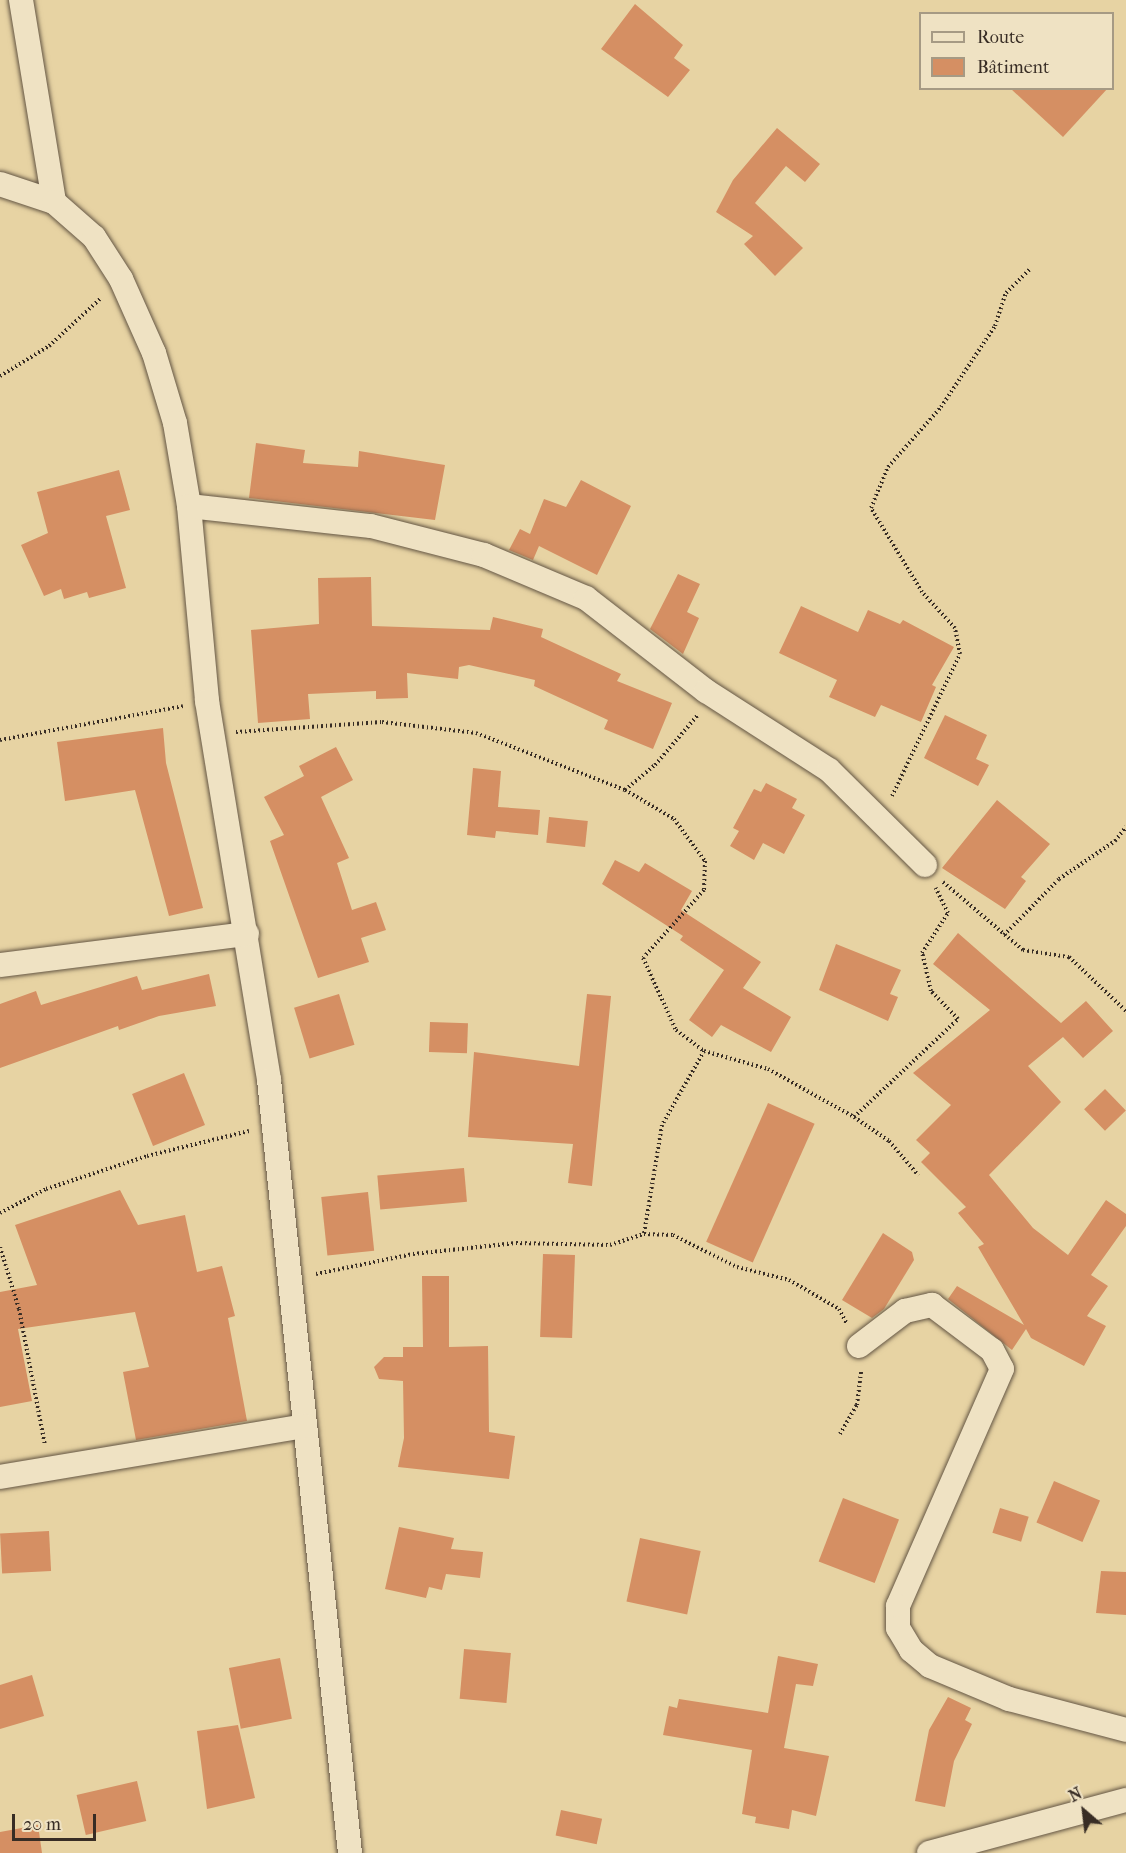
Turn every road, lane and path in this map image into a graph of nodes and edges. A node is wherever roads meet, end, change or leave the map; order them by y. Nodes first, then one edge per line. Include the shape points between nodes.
1 (21, 0) edge
2 (0, 184) edge
3 (54, 202) junction
4 (1031, 268) dead end
5 (121, 279) junction
6 (0, 376) edge
7 (189, 506) junction
8 (706, 691) junction
9 (207, 701) junction
10 (215, 734) junction
11 (0, 740) edge
12 (624, 790) junction
13 (880, 817) junction
14 (1126, 827) edge
15 (925, 865) junction
16 (246, 934) junction
17 (1004, 935) junction
18 (0, 965) edge
19 (1126, 1011) edge
20 (704, 1051) junction
21 (854, 1117) junction
22 (273, 1126) junction
23 (918, 1175) dead end
24 (0, 1214) edge
25 (644, 1234) junction
26 (0, 1247) edge
27 (290, 1279) junction
28 (859, 1346) junction
29 (305, 1426) junction
30 (840, 1434) dead end
31 (49, 1469) junction
32 (0, 1477) edge
33 (1126, 1730) edge
34 (1126, 1800) edge
35 (350, 1853) edge
36 (929, 1853) edge

1 - 3 street
2 - 3 street
3 - 5 street via 94,237
4 - 13 path via 1006,292 994,326 941,407 888,467 871,508 922,592 955,628 960,654
5 - 6 path via 49,346
5 - 7 street via 154,353 175,423
7 - 8 street via 371,526 484,555 586,598
7 - 9 street
8 - 12 path via 696,718 674,746
8 - 13 street via 829,770
9 - 10 street
9 - 11 path
10 - 12 path via 382,722 431,724 476,733
10 - 16 street
12 - 20 path via 674,819 705,861 704,890 643,958 676,1030
13 - 15 street
14 - 17 path via 1115,841 1059,879
15 - 17 path
15 - 21 path via 948,913 922,953 931,992 958,1019
16 - 18 street
16 - 22 street
17 - 19 path via 1023,950 1069,957
20 - 21 path via 768,1070
20 - 25 path via 662,1125
21 - 23 path via 889,1141
22 - 24 path via 147,1156 46,1189
22 - 27 street
25 - 27 path via 610,1245 516,1242 413,1254
25 - 28 path via 672,1235 737,1267 789,1280 839,1309
26 - 31 path via 19,1309
27 - 29 street
28 - 30 path via 857,1405
28 - 33 street via 906,1311 932,1305 992,1350 1002,1369 898,1606 898,1628 911,1650 930,1666 1009,1699
29 - 31 street
29 - 35 street
31 - 32 street
34 - 36 street

